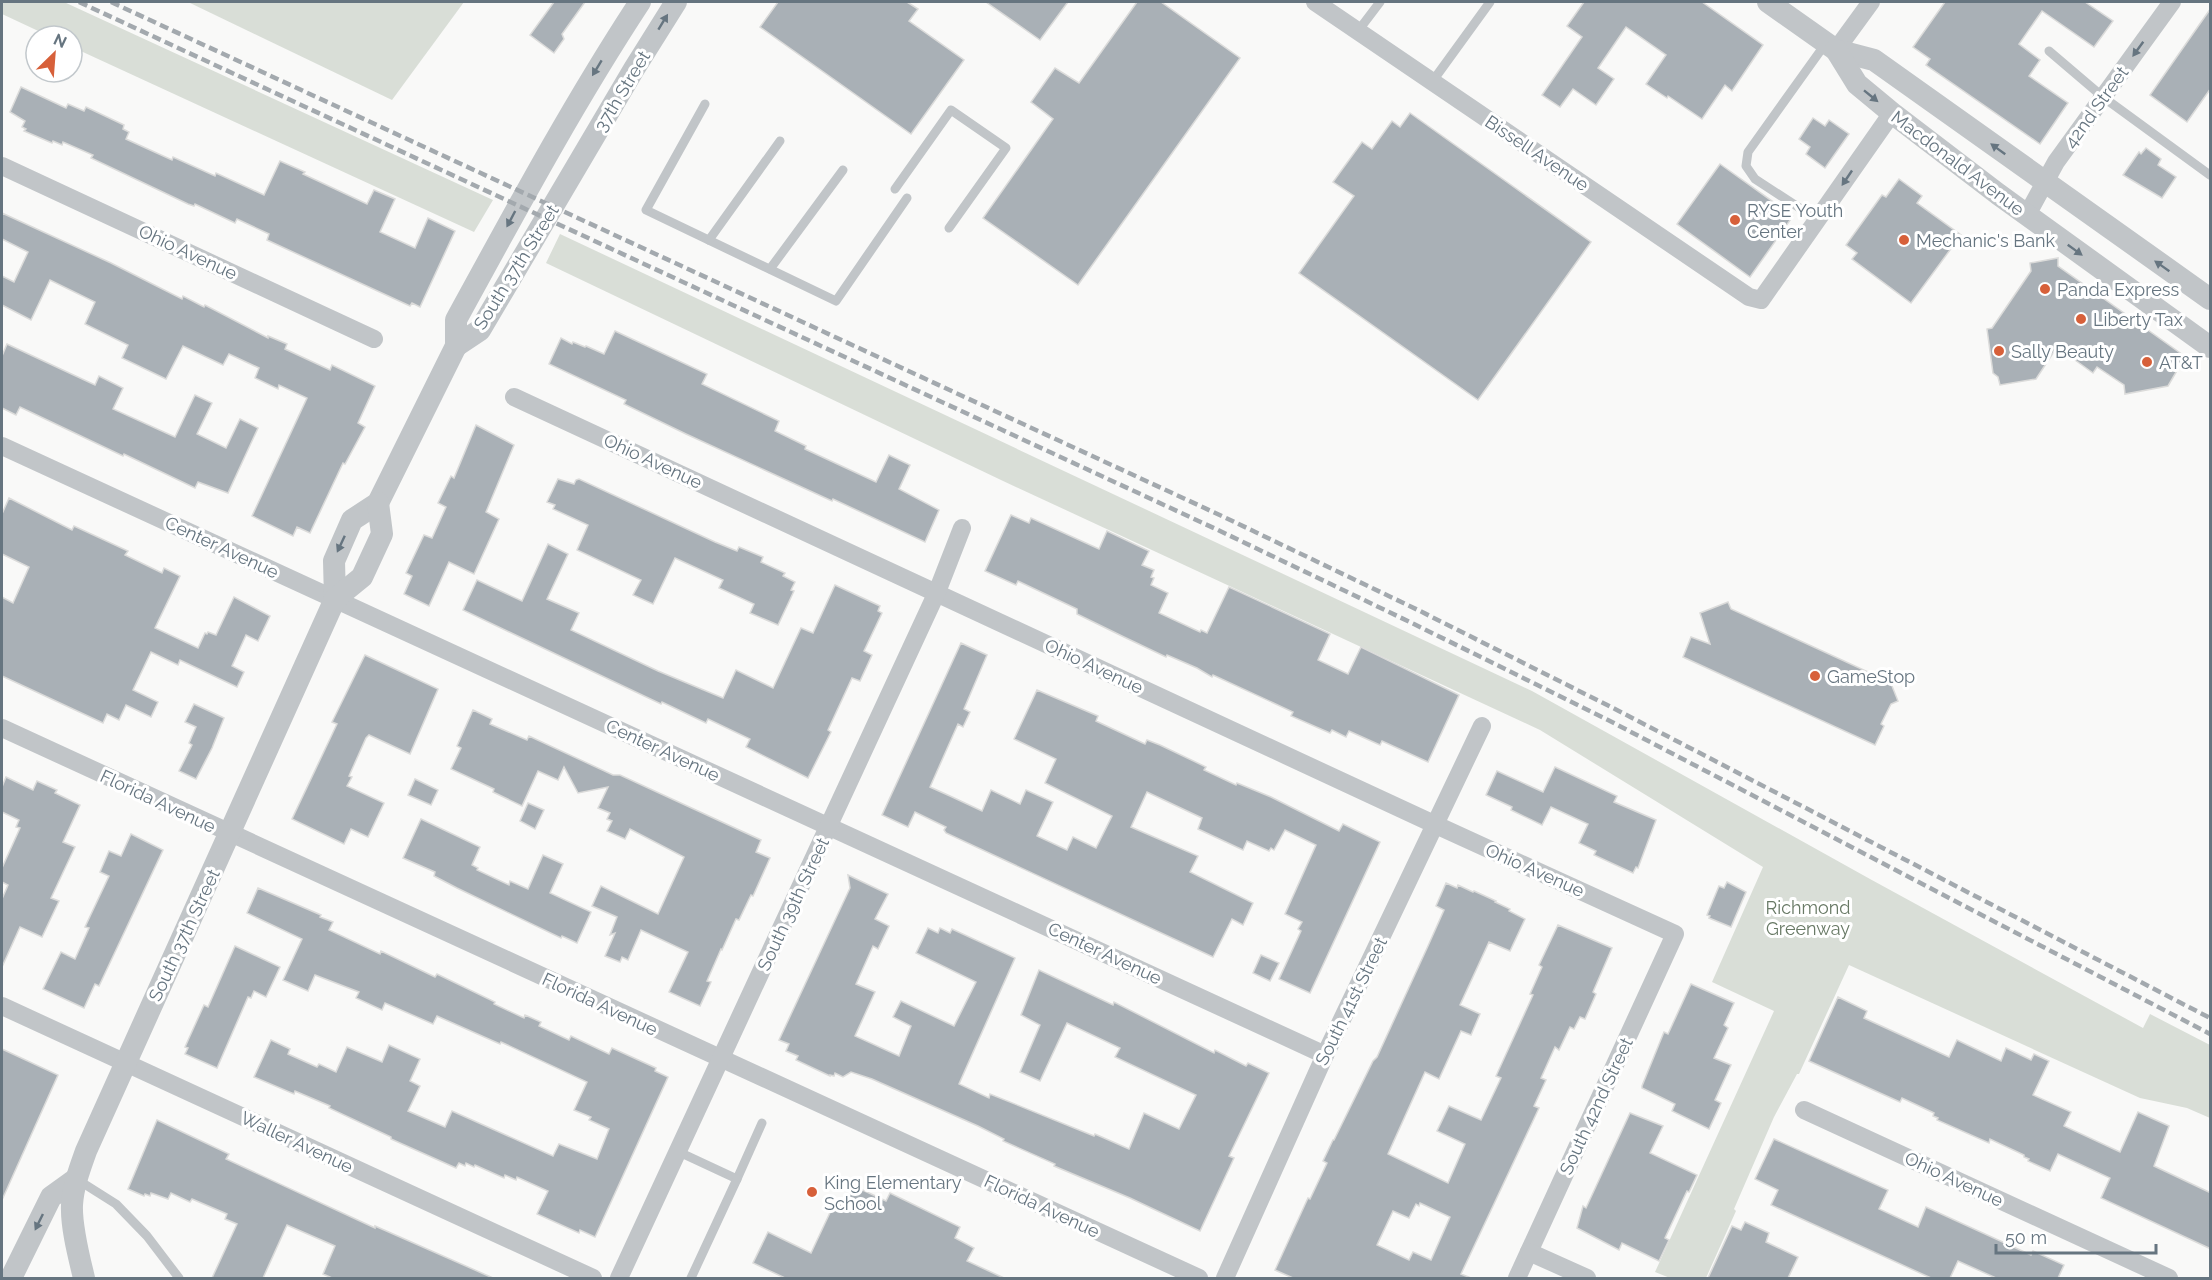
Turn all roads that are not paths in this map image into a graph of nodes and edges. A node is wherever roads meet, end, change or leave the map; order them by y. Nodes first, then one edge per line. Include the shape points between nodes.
1 (640, 2) edge
2 (676, 2) edge
3 (1314, 2) edge
4 (1380, 2) edge
5 (1490, 2) edge
6 (1768, 2) edge
7 (1871, 2) edge
8 (2172, 2) edge
9 (1358, 32) junction
10 (1831, 47) junction
11 (2049, 51) dead end
12 (1432, 82) junction
13 (2103, 97) junction
14 (705, 104) dead end
15 (1892, 113) junction
16 (780, 141) dead end
17 (2, 166) edge
18 (539, 167) joint
19 (843, 170) dead end
20 (2211, 175) edge
21 (569, 180) joint
22 (2046, 182) junction
23 (895, 189) dead end
24 (907, 198) dead end
25 (2027, 215) junction
26 (1818, 220) junction
27 (949, 228) dead end
28 (709, 240) junction
29 (770, 269) junction
30 (2211, 299) edge
31 (374, 339) dead end
32 (456, 346) junction
33 (2211, 347) edge
34 (514, 397) dead end
35 (2, 446) edge
36 (378, 503) junction
37 (962, 528) dead end
38 (937, 592) junction
39 (335, 599) junction
40 (1482, 726) dead end
41 (2, 728) edge
42 (1436, 825) junction
43 (829, 826) junction
44 (230, 835) junction
45 (1675, 934) joint
46 (2, 1006) edge
47 (1325, 1055) junction
48 (722, 1059) junction
49 (126, 1063) junction
50 (1804, 1110) dead end
51 (762, 1123) dead end
52 (679, 1152) junction
53 (76, 1179) junction
54 (737, 1179) junction
55 (1529, 1252) junction
56 (11, 1278) edge
57 (84, 1278) edge
58 (179, 1278) edge
59 (593, 1278) edge
60 (619, 1278) edge
61 (691, 1278) edge
62 (1198, 1278) edge
63 (1225, 1278) edge
64 (1517, 1278) edge
65 (1587, 1278) edge
66 (2169, 1278) edge

1 -> 18 street, 37th Street
21 -> 2 street, 37th Street
3 - 9 street, Bissell Avenue
4 - 9 lane
5 - 12 lane
6 - 10 street, Macdonald Avenue
7 - 10 street
8 -> 13 street, 42nd Street
9 - 12 street, Bissell Avenue
10 -> 15 street, Macdonald Avenue via 1857,84
22 -> 10 street, Macdonald Avenue via 1874,60
10 - 26 lane via 1748,152 1746,166 1755,179
11 - 13 lane
12 - 26 street, Bissell Avenue via 1749,297 1761,300
13 - 20 lane
13 - 22 street, 42nd Street
14 - 28 lane via 646,210
15 - 25 street, Macdonald Avenue
15 -> 26 street
16 - 28 lane
17 - 31 street, Ohio Avenue
18 -> 32 street, South 37th Street via 456,320
19 - 29 lane
21 - 32 street, South 37th Street via 480,330
22 - 25 street, 42nd Street
30 -> 22 street, Macdonald Avenue
23 - 27 lane via 951,110 1006,148
24 - 29 lane via 836,301
25 -> 33 street, Macdonald Avenue
28 - 29 lane
32 - 36 street, South 37th Street
34 - 38 street, Ohio Avenue
35 - 39 street, Center Avenue
36 - 39 street, South 37th Street via 382,534 362,577
36 -> 39 street, South 37th Street via 352,520 334,561
37 - 38 street, South 39th Street
38 - 42 street, Ohio Avenue
38 - 43 street, South 39th Street
39 - 43 street, Center Avenue
39 - 44 street, South 37th Street
40 - 42 street, South 41st Street
41 - 44 street, Florida Avenue
42 - 45 street, Ohio Avenue
42 - 47 street, South 41st Street
43 - 47 street, Center Avenue
43 - 48 street, South 39th Street
44 - 48 street, Florida Avenue
44 - 49 street, South 37th Street
45 - 55 street, South 42nd Street
46 - 49 street, Waller Avenue
47 - 63 street, South 41st Street
48 - 52 street, South 39th Street
48 - 62 street, Florida Avenue
49 - 53 street, South 37th Street
49 - 59 street, Waller Avenue
50 - 66 street, Ohio Avenue
51 - 54 lane
52 - 54 lane
52 - 60 street, South 39th Street
53 -> 56 street via 51,1197
53 - 57 street, South 37th Street via 72,1206
53 - 58 lane via 116,1204
54 - 61 lane
55 - 64 street, South 42nd Street
55 - 65 street

